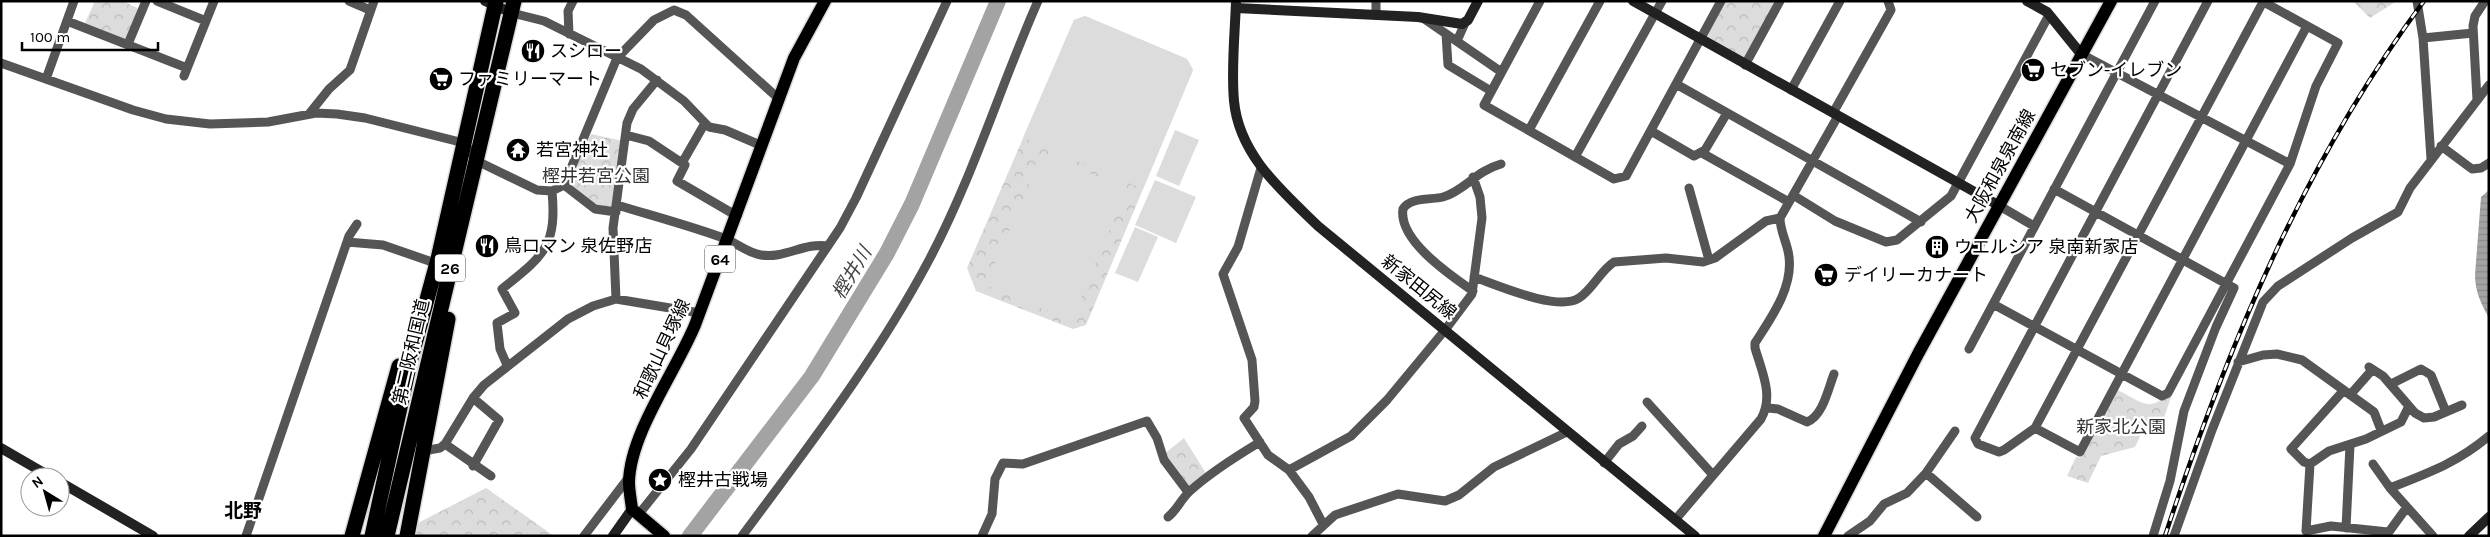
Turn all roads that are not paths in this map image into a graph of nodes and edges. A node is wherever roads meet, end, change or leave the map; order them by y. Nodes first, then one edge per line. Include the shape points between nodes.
1 (74, 1) edge
2 (146, 1) edge
3 (158, 1) edge
4 (214, 1) edge
5 (349, 1) edge
6 (573, 1) edge
7 (825, 1) edge
8 (947, 1) edge
9 (1038, 1) edge
10 (1376, 1) edge
11 (1478, 1) edge
12 (1540, 1) edge
13 (1600, 1) edge
14 (1633, 1) edge
15 (1662, 1) edge
16 (1722, 1) edge
17 (1780, 1) edge
18 (1840, 1) edge
19 (1888, 1) edge
20 (2027, 1) edge
21 (2111, 1) edge
22 (2155, 1) edge
23 (2208, 1) edge
24 (2417, 1) edge
25 (2485, 1) edge
26 (492, 2) edge
27 (2262, 2) edge
28 (1236, 5) edge
29 (372, 6) edge
30 (513, 7) edge
31 (1655, 14) junction
32 (2048, 14) junction
33 (1376, 15) junction
34 (1423, 18) junction
35 (67, 21) junction
36 (206, 21) junction
37 (1465, 23) junction
38 (2307, 26) junction
39 (2473, 33) junction
40 (569, 34) junction
41 (1446, 34) junction
42 (2423, 38) junction
43 (1700, 39) junction
44 (1457, 42) junction
45 (128, 44) junction
46 (2081, 54) junction
47 (617, 58) junction
48 (1, 63) edge
49 (1745, 65) junction
50 (1500, 71) junction
51 (2116, 73) junction
52 (46, 79) junction
53 (658, 80) junction
54 (1676, 84) junction
55 (2489, 85) edge
56 (1791, 90) junction
57 (1491, 91) junction
58 (2158, 95) junction
59 (779, 99) junction
60 (2477, 100) junction
61 (1727, 113) junction
62 (309, 114) junction
63 (1835, 115) junction
64 (2201, 118) junction
65 (705, 123) junction
66 (1529, 130) junction
67 (1650, 131) junction
68 (626, 135) junction
69 (2245, 141) junction
70 (464, 143) junction
71 (760, 145) junction
72 (2441, 146) junction
73 (1702, 153) junction
74 (1575, 157) junction
75 (2431, 159) junction
76 (1812, 160) junction
77 (477, 161) junction
78 (682, 163) junction
79 (2489, 163) edge
80 (1502, 164) dead end
81 (2290, 164) junction
82 (1262, 168) junction
83 (1474, 177) junction
84 (1958, 183) junction
85 (564, 185) junction
86 (1689, 188) dead end
87 (2054, 189) junction
88 (552, 191) junction
89 (1791, 198) junction
90 (1998, 205) junction
91 (617, 208) junction
92 (2096, 212) junction
93 (737, 216) junction
94 (1780, 218) junction
95 (1922, 222) junction
96 (357, 224) dead end
97 (2034, 226) junction
98 (2139, 235) junction
99 (728, 240) junction
100 (346, 242) junction
101 (456, 246) junction
102 (828, 246) junction
103 (2182, 259) junction
104 (1709, 260) junction
105 (437, 261) junction
106 (1474, 277) junction
107 (2226, 283) junction
108 (1473, 291) junction
109 (616, 299) junction
110 (1993, 304) junction
111 (700, 313) junction
112 (2035, 327) junction
113 (1445, 330) junction
114 (1969, 348) dead end
115 (2078, 350) junction
116 (2238, 362) junction
117 (507, 365) junction
118 (2121, 373) junction
119 (1834, 374) dead end
120 (2391, 384) junction
121 (2347, 393) junction
122 (472, 398) junction
123 (1647, 402) dead end
124 (2462, 405) dead end
125 (2409, 406) junction
126 (1768, 408) junction
127 (2446, 412) junction
128 (1642, 426) dead end
129 (2035, 428) junction
130 (2381, 430) junction
131 (1955, 431) dead end
132 (1567, 432) junction
133 (2489, 436) edge
134 (1260, 442) junction
135 (445, 444) junction
136 (2350, 445) junction
137 (1, 448) edge
138 (423, 450) junction
139 (1604, 462) junction
140 (2310, 464) junction
141 (2373, 464) dead end
142 (473, 466) junction
143 (34, 467) edge
144 (1289, 470) junction
145 (1926, 473) junction
146 (1713, 475) junction
147 (491, 476) dead end
148 (630, 476) junction
149 (70, 488) edge
150 (2390, 488) junction
151 (1188, 492) junction
152 (2407, 508) junction
153 (636, 512) junction
154 (1168, 517) dead end
155 (2489, 517) edge
156 (1977, 518) dead end
157 (1675, 520) junction
158 (1323, 524) junction
159 (2346, 528) junction
160 (360, 534) edge
161 (2387, 534) edge
162 (1314, 535) edge
163 (153, 536) edge
164 (246, 536) edge
165 (387, 536) edge
166 (407, 536) edge
167 (584, 536) edge
168 (612, 536) edge
169 (664, 536) edge
170 (742, 536) edge
171 (982, 536) edge
172 (1695, 536) edge
173 (1824, 536) edge
174 (1848, 536) edge
175 (2152, 536) edge
176 (2174, 536) edge
177 (2433, 536) edge
178 (2468, 536) edge

1 - 35 street
2 - 45 street
3 - 36 street
4 - 36 street
5 - 29 street
6 - 40 street via 568,11
7 - 59 main road, 和歌山貝塚線 / 64 via 794,58
8 - 102 street via 856,198
9 - 170 street via 965,184 930,260 887,334
10 - 33 street
11 - 37 street
12 - 50 street
13 - 66 street
14 - 31 street
15 - 31 street
16 - 43 street
17 - 49 street
18 - 56 street
19 - 63 street via 1890,10
20 - 32 street
21 - 46 main road, 大阪和泉泉南線
22 - 51 street
23 - 58 street
24 - 42 street
25 - 39 street via 2475,16
26 - 30 street
26 - 70 highway, 第二阪和国道 / 26
27 - 38 street
27 - 64 street
28 - 33 street
28 - 82 street, 新家田尻線 via 1234,103 1244,138
29 - 62 street via 350,70
30 - 40 street
30 - 77 highway, 第二阪和国道 / 26
31 - 43 street
31 - 74 street
32 - 46 street
32 - 84 street
33 - 34 street
34 - 37 street
34 - 41 street
35 - 45 street
35 - 52 street
36 - 45 street via 185,72
37 - 44 street
38 - 69 street
38 - 81 street via 2338,43 2316,86
39 - 42 street
39 - 60 street
40 - 47 street
41 - 44 street
41 - 57 street via 1448,65
42 - 75 street
43 - 49 street
43 - 54 street
44 - 50 street
46 - 51 street
46 - 90 main road, 大阪和泉泉南線
47 - 53 street via 641,68
47 - 59 street via 654,20 679,10
47 - 85 street
48 - 52 street
49 - 56 street
50 - 57 street
51 - 58 street
51 - 87 street
52 - 62 street via 166,119 210,124 268,122
53 - 65 street
53 - 68 street via 633,109
54 - 61 street
54 - 67 street
55 - 60 street
56 - 63 street
57 - 66 street via 1484,105
58 - 64 street
58 - 92 street
59 - 71 main road, 和歌山貝塚線 / 64
60 - 72 street
61 - 73 street
61 - 76 street
62 - 70 street via 365,118
63 - 76 street
63 - 84 street
64 - 69 street
64 - 98 street
65 - 71 street
65 - 78 street
66 - 74 street
67 - 73 street via 1694,156
67 - 74 street via 1626,176 1614,179
68 - 78 street via 649,141
68 - 91 street
69 - 81 street
69 - 103 street
70 - 77 street
70 - 105 highway, 第二阪和国道 / 26
71 - 93 main road, 和歌山貝塚線 / 64
72 - 75 street
72 - 79 street via 2472,169
73 - 89 street
75 - 116 street via 2398,212 2352,238 2269,294
76 - 89 street
76 - 95 street
77 - 88 street via 537,190
77 - 101 highway, 第二阪和国道 / 26
78 - 93 street via 685,166 676,181
80 - 83 street
81 - 107 street
82 - 113 street, 新家田尻線 via 1318,226
82 - 134 street via 1238,247 1223,274 1252,360 1255,401 1244,418
83 - 106 street via 1482,218
83 - 108 street via 1446,196 1410,202 1405,205 1402,215 1413,238 1426,254 1446,273
84 - 90 street
84 - 95 street via 1951,196
85 - 88 street
85 - 91 street via 595,208
86 - 104 street
87 - 92 street
87 - 97 street
88 - 117 street via 554,219 552,235 545,250 502,289 515,313 497,323 500,349
89 - 94 street
89 - 95 street via 1886,242 1897,240
90 - 97 street
90 - 173 main road, 大阪和泉泉南線
91 - 99 street
91 - 109 street via 614,228
92 - 98 street
92 - 112 street
93 - 99 main road, 和歌山貝塚線 / 64
94 - 104 street via 1753,228
94 - 126 street via 1789,270 1777,307 1755,343 1767,389
96 - 100 street
97 - 110 street
98 - 103 street
98 - 115 street
99 - 102 street via 762,256
99 - 111 main road, 和歌山貝塚線 / 64
100 - 105 street via 383,245
100 - 164 street
101 - 138 highway via 456,277
101 - 165 highway, 第二阪和国道 / 26
102 - 153 street via 691,449
103 - 107 street
103 - 118 street
104 - 106 street via 1666,258 1614,262 1587,292 1572,301 1553,301 1517,293
105 - 160 highway, 第二阪和国道 / 26
105 - 160 highway via 424,278
106 - 108 street
107 - 118 street via 2168,393 2162,396
107 - 175 street via 2234,288 2184,411 2170,481
108 - 113 street
109 - 111 street
109 - 117 street via 568,319
110 - 112 street
110 - 114 street
111 - 148 main road, 和歌山貝塚線 / 64 via 647,422 631,462
112 - 115 street
112 - 129 street via 1975,438 1978,444 1998,452
113 - 132 street, 新家田尻線
113 - 144 street via 1387,400 1351,436
115 - 118 street
115 - 129 street
116 - 121 street via 2263,355 2287,355 2302,360
116 - 176 street
117 - 122 street
118 - 129 street via 2080,452
119 - 126 street via 1813,420 1807,422
120 - 121 street via 2370,369
120 - 125 street
120 - 127 street via 2421,369 2430,375
121 - 130 street via 2374,412
121 - 140 street via 2291,449
122 - 135 street
122 - 142 street via 499,420
123 - 146 street
124 - 127 street
125 - 127 street via 2424,418
125 - 130 street via 2401,422
126 - 146 street
128 - 139 street
130 - 136 street
131 - 145 street
132 - 139 street, 新家田尻線
132 - 158 street via 1494,467 1459,495 1444,500 1398,494 1335,515
133 - 150 street via 2445,466
134 - 144 street via 1273,460
134 - 151 street
135 - 138 street via 440,448
135 - 142 street
136 - 140 street via 2329,451
136 - 159 street
137 - 143 street
138 - 166 highway via 415,470
139 - 157 street, 新家田尻線
140 - 159 street via 2306,531 2331,526
141 - 150 street
142 - 147 street
144 - 158 street
145 - 156 street
145 - 174 street via 1907,493 1884,504 1870,521
146 - 157 street
148 - 153 main road, 和歌山貝塚線 / 64
148 - 167 street
149 - 163 street
150 - 152 street
151 - 154 street via 1178,509
151 - 171 street via 1164,460 1147,421 1023,464 1004,463 995,479 992,514
152 - 161 street
152 - 177 street
153 - 168 street
153 - 169 main road
155 - 178 street
157 - 172 street, 新家田尻線
158 - 162 street
159 - 161 street

